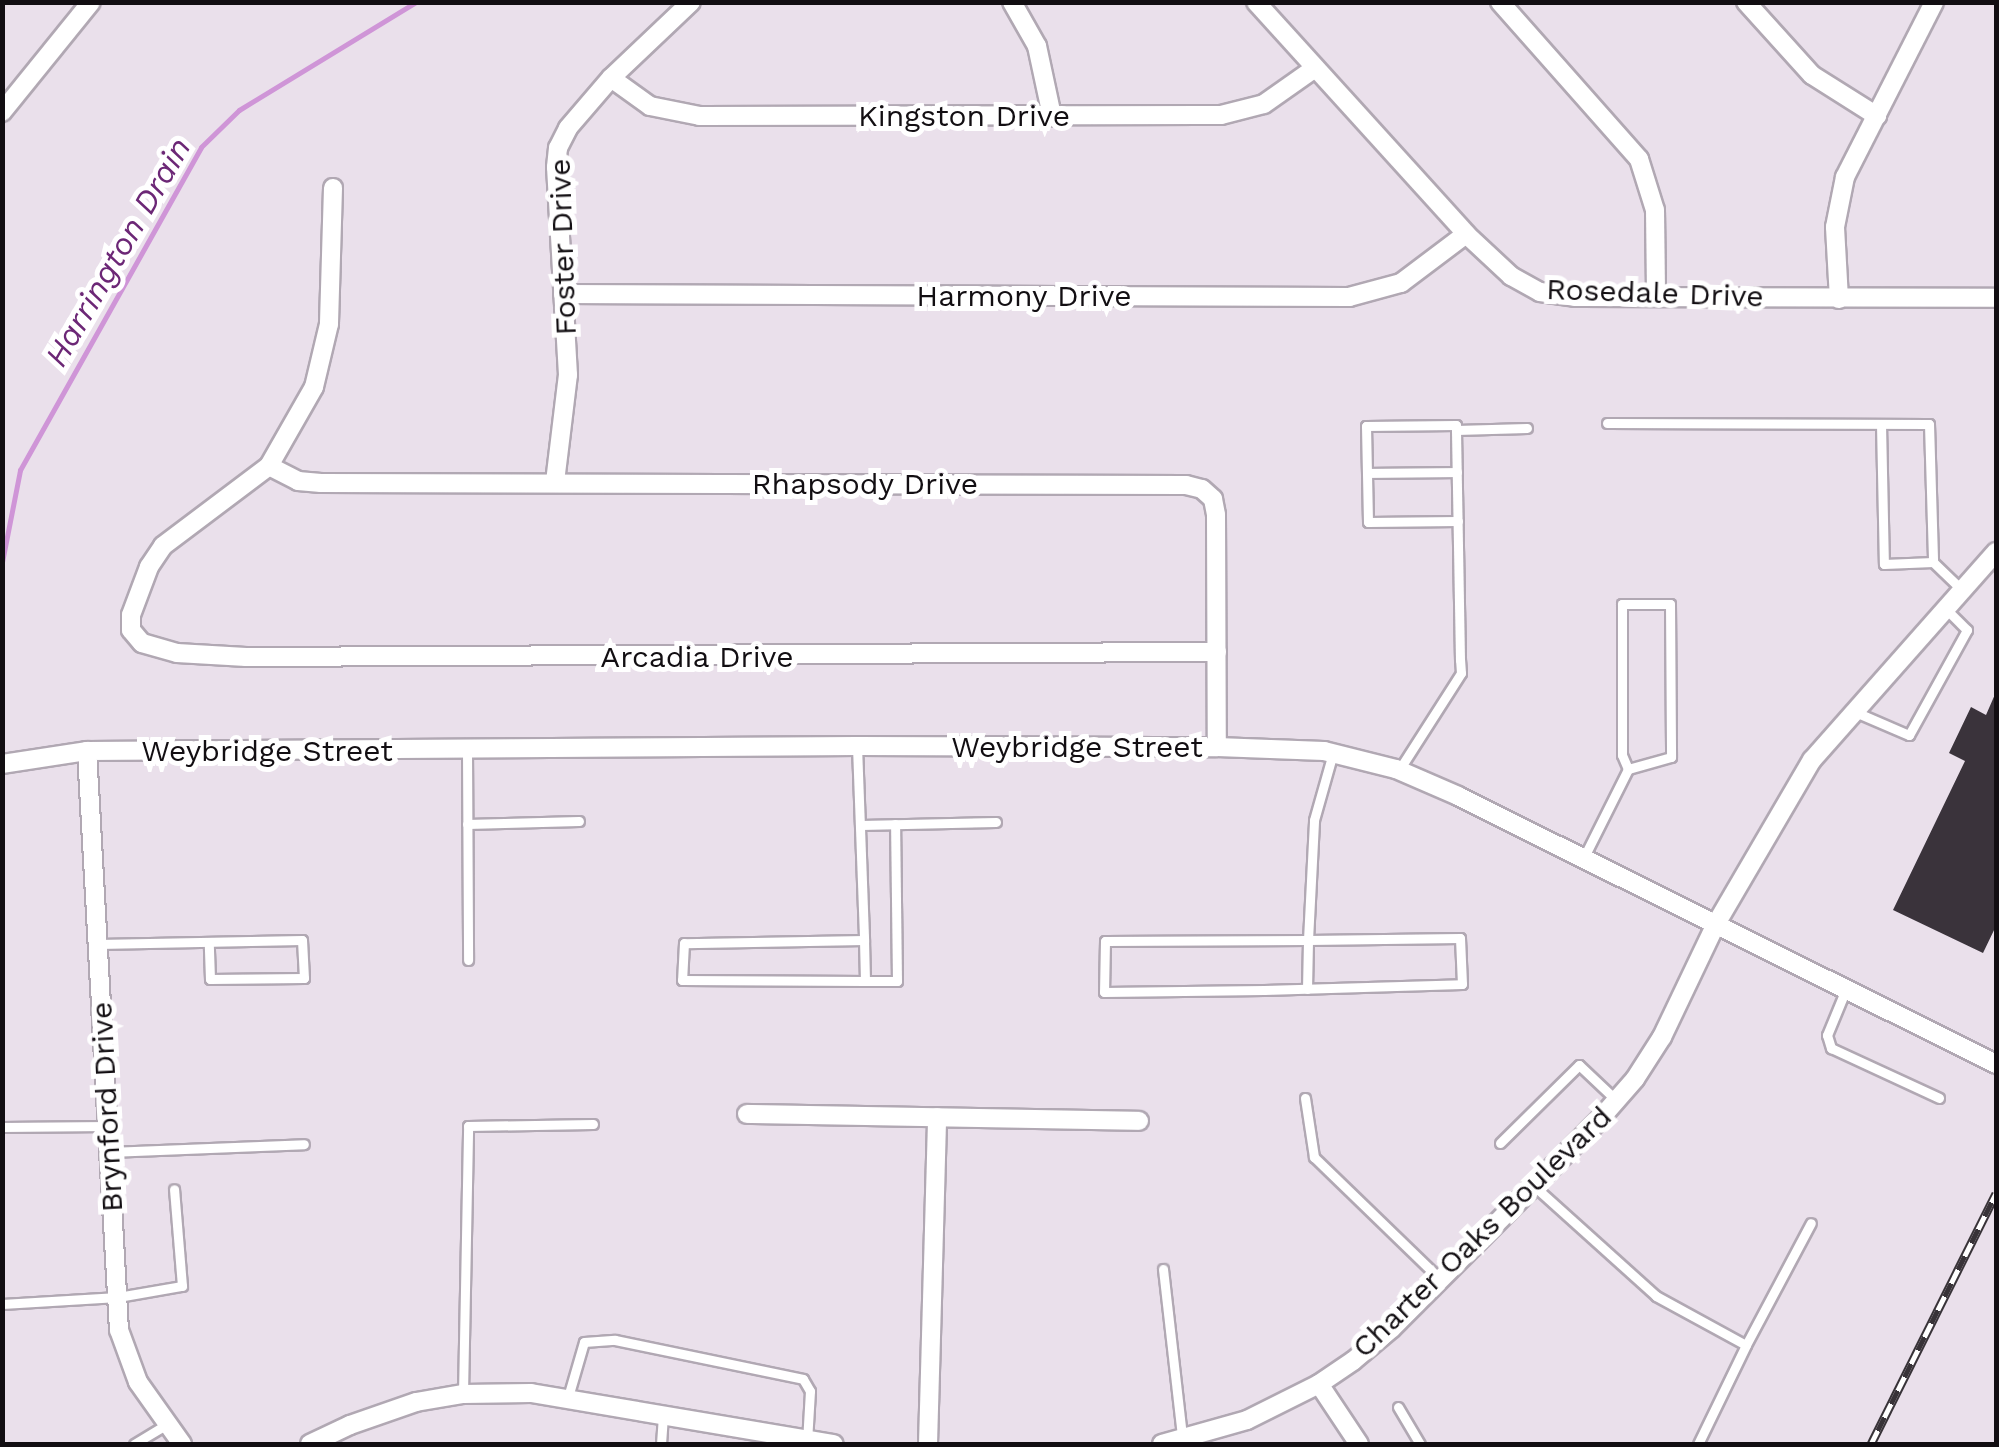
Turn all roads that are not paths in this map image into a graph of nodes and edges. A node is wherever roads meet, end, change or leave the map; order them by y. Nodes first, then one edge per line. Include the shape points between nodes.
1 (91, 2) edge
2 (690, 2) edge
3 (1012, 2) edge
4 (1256, 2) edge
5 (1500, 2) edge
6 (1746, 2) edge
7 (1934, 2) edge
8 (1315, 68) junction
9 (611, 78) junction
10 (2, 112) edge
11 (1052, 116) junction
12 (1876, 116) junction
13 (334, 188) dead end
14 (1466, 234) junction
15 (564, 294) junction
16 (1656, 297) junction
17 (1996, 298) edge
18 (1839, 299) junction
19 (1607, 423) dead end
20 (1881, 424) junction
21 (1527, 428) dead end
22 (1456, 430) junction
23 (269, 466) junction
24 (1456, 472) junction
25 (1368, 473) junction
26 (555, 482) junction
27 (1458, 521) junction
28 (1996, 552) edge
29 (1933, 562) junction
30 (1962, 590) junction
31 (1944, 608) junction
32 (1217, 652) junction
33 (1853, 710) junction
34 (857, 746) junction
35 (1217, 747) junction
36 (466, 751) junction
37 (87, 752) junction
38 (1333, 753) junction
39 (2, 764) edge
40 (1628, 769) junction
41 (1399, 770) junction
42 (579, 821) dead end
43 (996, 822) dead end
44 (467, 824) junction
45 (895, 824) junction
46 (862, 825) junction
47 (1583, 859) junction
48 (1716, 924) junction
49 (864, 940) junction
50 (1308, 940) junction
51 (209, 942) junction
52 (98, 944) junction
53 (468, 960) dead end
54 (865, 981) junction
55 (1307, 988) junction
56 (1846, 988) junction
57 (1996, 1064) edge
58 (1305, 1098) dead end
59 (1939, 1098) dead end
60 (1616, 1100) junction
61 (748, 1114) dead end
62 (937, 1117) junction
63 (1139, 1121) dead end
64 (593, 1124) dead end
65 (108, 1126) junction
66 (2, 1127) edge
67 (1500, 1143) dead end
68 (304, 1144) dead end
69 (109, 1152) junction
70 (1534, 1186) junction
71 (174, 1189) dead end
72 (1811, 1222) dead end
73 (1163, 1268) dead end
74 (1441, 1280) junction
75 (118, 1297) junction
76 (2, 1304) edge
77 (1746, 1345) junction
78 (1319, 1384) junction
79 (462, 1394) junction
80 (568, 1397) junction
81 (1398, 1407) dead end
82 (663, 1414) junction
83 (168, 1424) junction
84 (1182, 1440) junction
85 (806, 1443) edge
86 (134, 1444) edge
87 (182, 1444) edge
88 (310, 1444) edge
89 (661, 1444) edge
90 (834, 1444) edge
91 (928, 1444) edge
92 (1162, 1444) edge
93 (1359, 1444) edge
94 (1420, 1444) edge
95 (1698, 1444) edge

1 - 10 street
2 - 9 street, Foster Drive
3 - 11 street via 1037,46
4 - 8 street, Rosedale Drive
5 - 16 street via 1639,159 1655,210
6 - 12 street via 1812,75
7 - 12 street
8 - 11 street, Kingston Drive via 1279,96 1238,113
8 - 14 street, Rosedale Drive
9 - 11 street, Kingston Drive via 650,106 700,116
9 - 15 street, Foster Drive via 558,148
12 - 18 street via 1840,195
13 - 23 street via 333,276 322,363 303,412
14 - 15 street, Harmony Drive via 1401,283 1348,296
14 - 16 street, Rosedale Drive via 1510,276 1540,292
15 - 26 street, Foster Drive via 568,374
16 - 18 street, Rosedale Drive
17 - 18 street, Rosedale Drive
19 - 20 lane
20 - 29 lane via 1929,424
20 - 29 lane via 1884,564
21 - 22 lane
22 - 24 lane
22 - 25 lane via 1366,426
23 - 26 street, Rhapsody Drive via 321,483
23 - 32 street, Arcadia Drive via 163,546 134,600 131,630 142,644 177,654 547,658
24 - 25 lane
24 - 27 lane
25 - 27 lane via 1368,522
26 - 32 street, Rhapsody Drive via 1202,489 1216,504
27 - 41 lane via 1460,673
28 - 30 street, Charter Oaks Boulevard
29 - 30 lane
30 - 31 street, Charter Oaks Boulevard
31 - 33 street, Charter Oaks Boulevard
31 - 33 lane via 1968,630 1909,735
32 - 35 street, Rhapsody Drive
33 - 48 street, Charter Oaks Boulevard via 1795,785
34 - 35 street, Weybridge Street
34 - 36 street, Weybridge Street
34 - 46 lane
35 - 38 street, Weybridge Street
36 - 37 street, Weybridge Street
36 - 44 lane
37 - 39 street, Weybridge Street
37 - 52 street, Brynford Drive
38 - 41 street, Weybridge Street
38 - 50 lane via 1314,820
40 - 40 lane via 1622,755 1622,604 1670,604 1671,757
40 - 47 lane
41 - 47 street, Weybridge Street
42 - 44 lane
43 - 45 lane
44 - 53 lane
45 - 46 lane
45 - 54 lane via 897,980
46 - 49 lane
47 - 48 street, Weybridge Street
48 - 56 street, Weybridge Street
48 - 60 street, Charter Oaks Boulevard via 1662,1037
49 - 54 lane
49 - 54 lane via 684,942 682,980
50 - 55 lane
50 - 55 lane via 1460,938 1462,984
50 - 55 lane via 1105,941 1104,992
51 - 51 lane via 302,940 304,978 210,979
51 - 52 lane
52 - 65 street, Brynford Drive
56 - 57 street, Weybridge Street
56 - 59 lane via 1827,1036 1832,1048
58 - 74 lane via 1314,1157
60 - 67 lane via 1579,1064
60 - 70 street, Charter Oaks Boulevard
61 - 62 street
62 - 63 street
62 - 91 street
64 - 79 lane via 468,1126
65 - 66 lane
65 - 69 street, Brynford Drive
68 - 69 lane
69 - 75 street, Brynford Drive
70 - 74 street, Charter Oaks Boulevard
70 - 77 lane via 1656,1296
71 - 75 lane via 182,1286
72 - 77 lane
73 - 84 lane
74 - 78 street, Charter Oaks Boulevard
75 - 76 lane
75 - 83 street, Brynford Drive via 129,1366
77 - 95 lane
78 - 84 street, Charter Oaks Boulevard via 1247,1420
78 - 93 street
79 - 80 street
79 - 88 street via 385,1411
80 - 82 street
80 - 85 lane via 584,1342 615,1340 803,1379 810,1391
81 - 94 lane
82 - 85 street
82 - 89 lane
83 - 86 lane
83 - 87 street, Brynford Drive
84 - 92 street, Charter Oaks Boulevard
85 - 90 street

